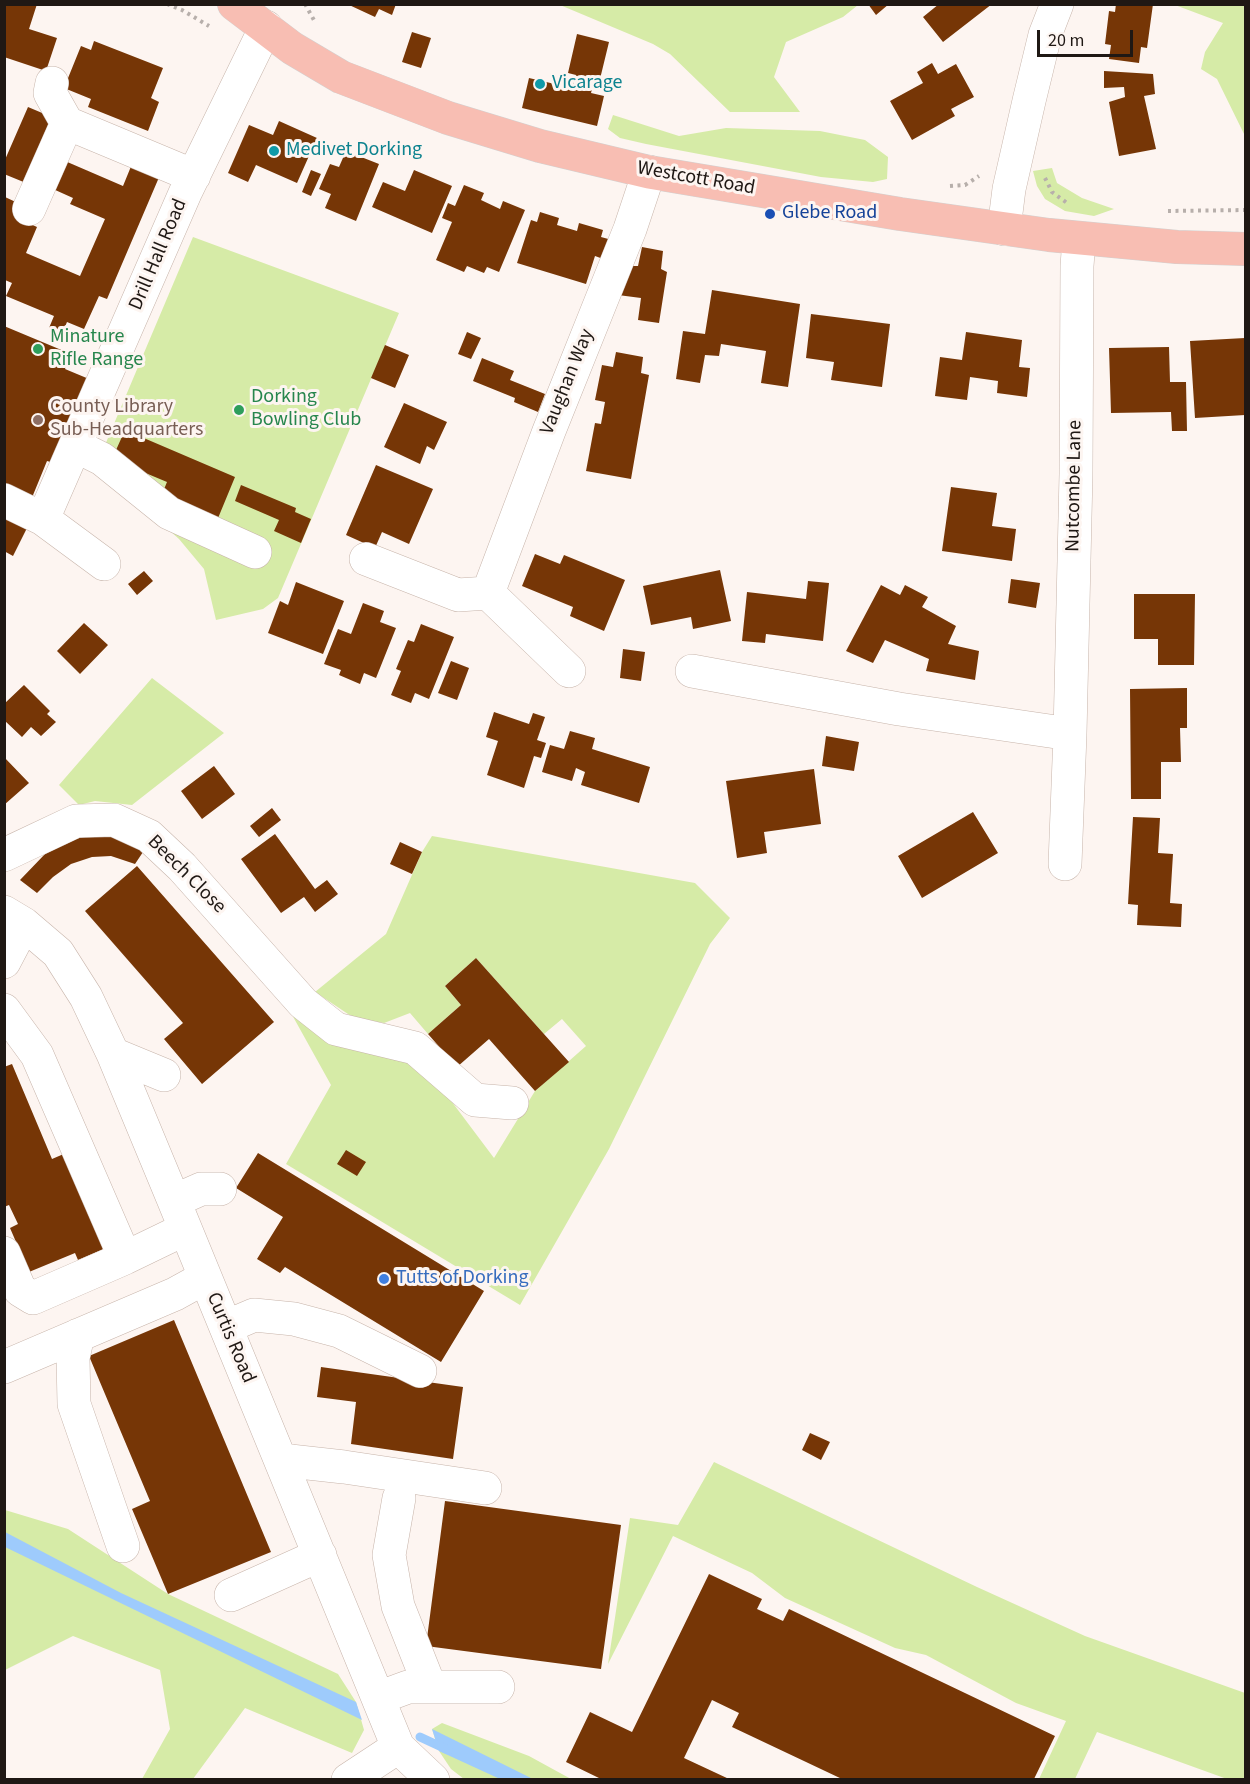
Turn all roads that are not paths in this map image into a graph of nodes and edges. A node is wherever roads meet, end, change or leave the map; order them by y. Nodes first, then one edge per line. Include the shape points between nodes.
1 (1057, 4) edge
2 (243, 16) edge
3 (52, 83) dead end
4 (68, 123) junction
5 (649, 172) junction
6 (194, 176) junction
7 (29, 209) dead end
8 (1004, 229) junction
9 (1079, 239) junction
10 (1245, 249) edge
11 (76, 446) junction
12 (4, 500) edge
13 (42, 519) junction
14 (255, 552) dead end
15 (366, 559) dead end
16 (104, 564) dead end
17 (488, 593) junction
18 (569, 671) dead end
19 (692, 671) dead end
20 (1070, 734) junction
21 (4, 855) edge
22 (1065, 864) dead end
23 (14, 918) edge
24 (4, 962) edge
25 (4, 1010) edge
26 (113, 1054) junction
27 (164, 1075) dead end
28 (512, 1103) dead end
29 (220, 1189) dead end
30 (179, 1215) junction
31 (4, 1253) edge
32 (125, 1258) junction
33 (204, 1278) junction
34 (226, 1327) junction
35 (78, 1335) junction
36 (4, 1368) edge
37 (420, 1371) dead end
38 (282, 1460) junction
39 (485, 1488) dead end
40 (399, 1498) dead end
41 (123, 1546) dead end
42 (320, 1555) junction
43 (231, 1595) dead end
44 (430, 1687) junction
45 (498, 1687) dead end
46 (378, 1698) junction
47 (398, 1747) junction
48 (348, 1779) edge
49 (433, 1779) edge

1 - 8 street via 1045,35
2 - 5 main road, Westcott Road via 330,72 426,110 540,146
2 - 6 street, Drill Hall Road
3 - 4 street via 50,93
4 - 6 street
4 - 7 street
5 - 8 main road, Westcott Road
5 - 17 street, Vaughan Way
6 - 11 street, Drill Hall Road
8 - 9 main road, Westcott Road
9 - 10 main road, Westcott Road
9 - 20 street, Nutcombe Lane
11 - 13 street, Drill Hall Road
11 - 14 street via 102,459 169,513
12 - 13 street
13 - 16 street
15 - 17 street via 458,595
17 - 18 street
19 - 20 street via 899,709
20 - 22 street, Nutcombe Lane
21 - 28 street, Beech Close via 76,821 114,820 149,836 182,867 303,1003 336,1029 415,1048 475,1100
23 - 24 street
23 - 26 street, Curtis Road via 58,953 86,997
25 - 32 street via 37,1055
26 - 27 street
26 - 30 street, Curtis Road
29 - 30 street via 201,1189
30 - 32 street
30 - 33 street, Curtis Road
31 - 32 street via 20,1290 33,1298
33 - 34 street, Curtis Road
33 - 35 street
34 - 37 street via 254,1316 294,1319 339,1331
34 - 38 street, Curtis Road
35 - 36 street
35 - 41 street via 73,1358 74,1404
38 - 39 street
38 - 42 street, Curtis Road
40 - 44 street via 389,1555 398,1606
42 - 43 street
42 - 46 street, Curtis Road
44 - 45 street
44 - 46 street via 408,1687
46 - 47 street, Curtis Road
47 - 48 street
47 - 49 street, Curtis Road

